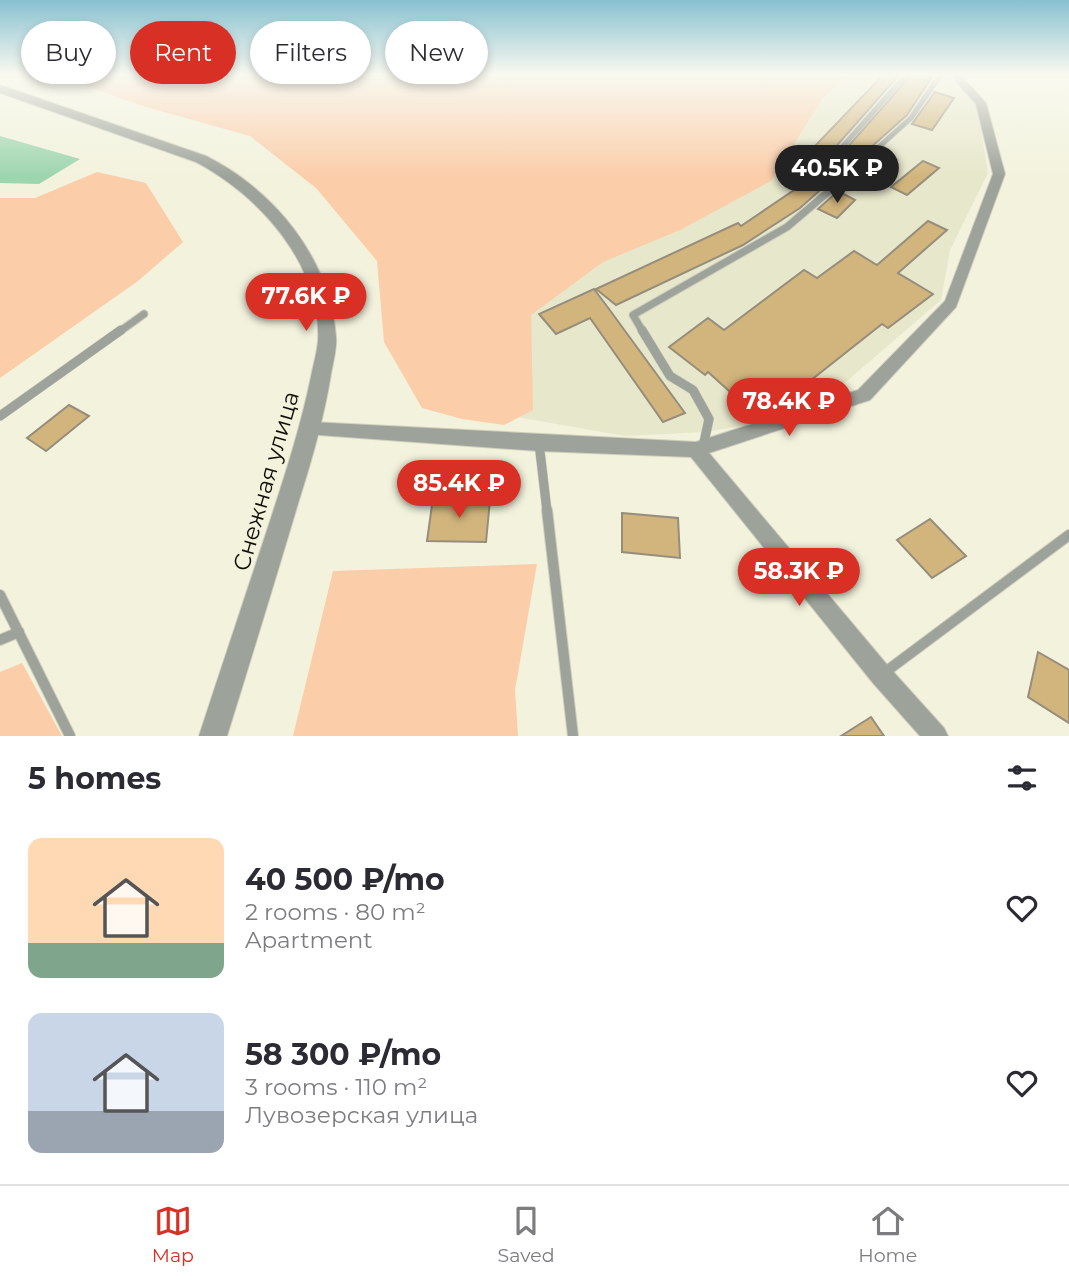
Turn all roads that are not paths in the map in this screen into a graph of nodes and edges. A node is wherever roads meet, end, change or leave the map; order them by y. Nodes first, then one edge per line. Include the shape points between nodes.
1 (52, 108) edge
2 (876, 108) edge
3 (918, 108) edge
4 (982, 108) edge
5 (836, 153) dead end
6 (144, 314) dead end
7 (0, 416) edge
8 (311, 429) junction
9 (539, 443) junction
10 (700, 449) junction
11 (1069, 535) edge
12 (0, 595) edge
13 (19, 632) junction
14 (0, 640) edge
15 (881, 675) junction
16 (70, 736) edge
17 (213, 736) edge
18 (573, 736) edge
19 (936, 736) edge

1 - 8 street, Снежная улица via 201,159 228,173 268,208 305,257 321,297 327,340
2 - 5 lane
3 - 10 lane via 875,153 787,227 633,315 670,376 693,390 709,419
4 - 10 street via 999,174 951,303 864,395
6 - 7 lane
8 - 9 street
8 - 17 street, Снежная улица
9 - 10 street
9 - 18 lane
10 - 15 street
11 - 15 lane
12 - 13 lane
13 - 14 lane
13 - 16 lane
15 - 19 street

